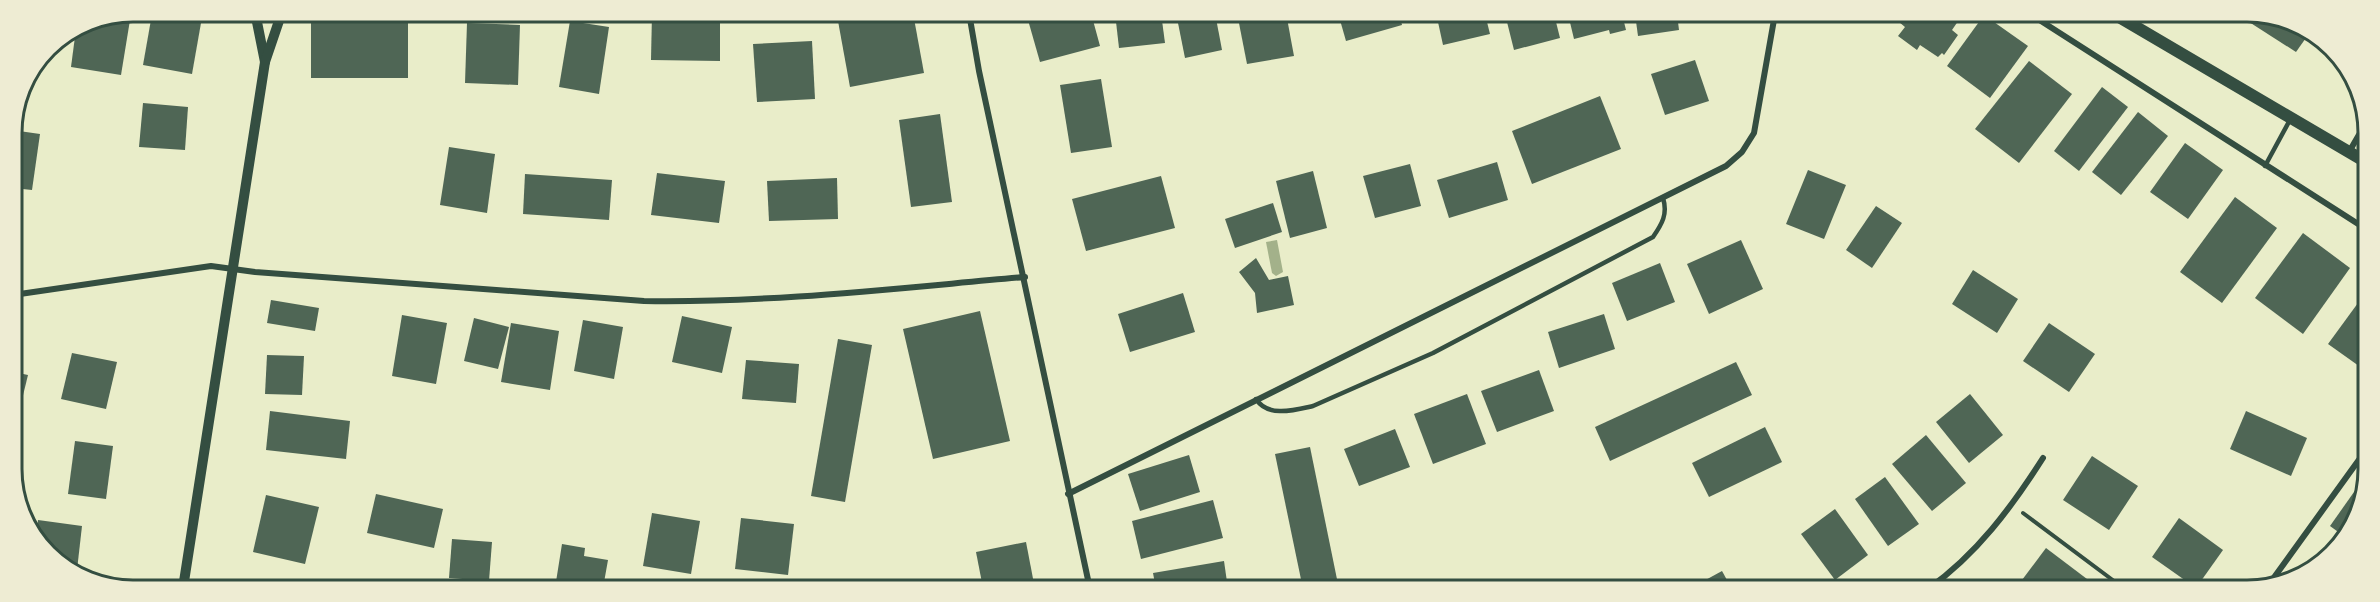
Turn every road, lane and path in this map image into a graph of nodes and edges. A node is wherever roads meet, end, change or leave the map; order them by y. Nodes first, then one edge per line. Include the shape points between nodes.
1 (257, 22) edge
2 (279, 22) edge
3 (971, 22) edge
4 (1774, 22) edge
5 (2042, 22) edge
6 (2128, 22) edge
7 (266, 62) junction
8 (2291, 118) junction
9 (2358, 136) edge
10 (2349, 152) junction
11 (2358, 157) edge
12 (2265, 166) junction
13 (1663, 198) junction
14 (2358, 225) edge
15 (234, 269) junction
16 (1025, 277) junction
17 (23, 294) edge
18 (1256, 399) junction
19 (2043, 458) dead end
20 (2358, 461) edge
21 (1068, 494) junction
22 (2013, 506) junction
23 (2275, 575) edge
24 (1942, 579) edge
25 (2111, 579) edge
26 (184, 580) edge
27 (1088, 580) edge

1 - 7 street
2 - 7 street
3 - 16 street
4 - 13 street via 1754,133 1742,152 1726,165
5 - 12 street
6 - 8 main road
7 - 15 street
8 - 10 main road
8 - 12 lane
9 - 10 street
10 - 11 main road
12 - 14 street
13 - 18 street
13 - 18 lane via 1667,210 1653,237 1433,353 1294,411 1267,410
15 - 16 street via 644,301 702,302 755,301
15 - 17 street via 211,266
15 - 26 street
16 - 21 street
18 - 21 street
19 - 22 street
20 - 23 street
21 - 27 street
22 - 24 street via 1960,566
22 - 25 path

